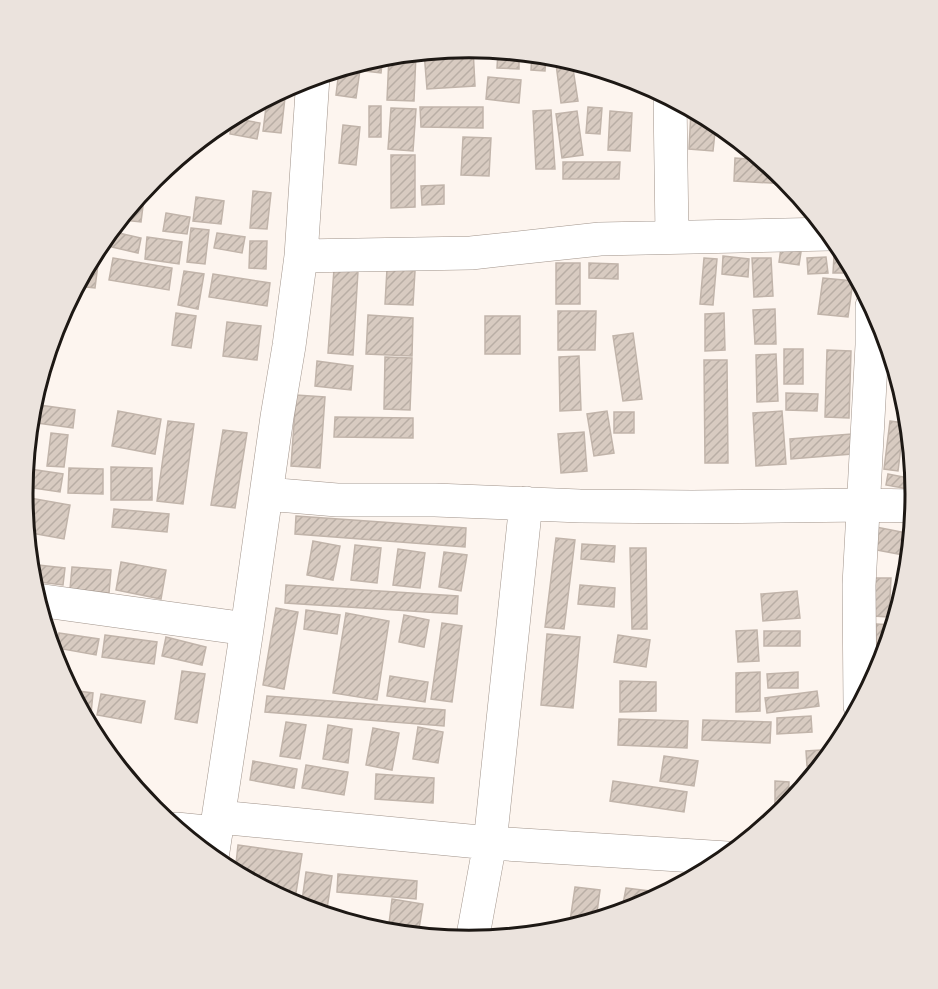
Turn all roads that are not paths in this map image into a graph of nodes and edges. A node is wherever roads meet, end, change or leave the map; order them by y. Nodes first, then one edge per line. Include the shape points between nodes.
1 (312, 88) edge
2 (670, 108) edge
3 (819, 234) edge
4 (672, 236) junction
5 (301, 256) junction
6 (872, 328) edge
7 (266, 494) junction
8 (526, 503) junction
9 (865, 505) junction
10 (905, 506) edge
11 (47, 601) edge
12 (247, 629) junction
13 (860, 687) edge
14 (195, 832) edge
15 (216, 836) edge
16 (490, 843) junction
17 (711, 857) edge
18 (474, 930) edge

1 - 5 street
2 - 4 street
3 - 4 street
4 - 5 street via 600,239 471,254
5 - 7 street
6 - 9 street
7 - 8 street via 337,500
7 - 12 street
8 - 9 street via 692,507
8 - 16 street
9 - 10 street
9 - 13 street via 859,585
11 - 12 street
12 - 15 street
14 - 15 street
15 - 16 street
16 - 17 street
16 - 18 street

